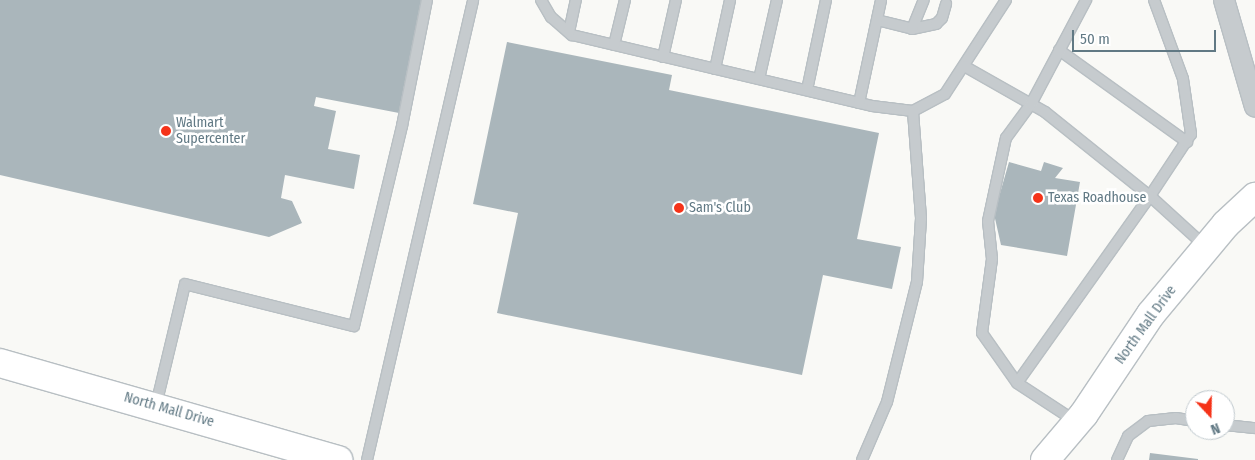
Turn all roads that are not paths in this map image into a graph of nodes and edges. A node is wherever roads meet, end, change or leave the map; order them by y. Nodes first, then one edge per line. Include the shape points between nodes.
1 (427, 0) edge
2 (474, 0) edge
3 (541, 0) edge
4 (576, 0) edge
5 (625, 0) edge
6 (676, 0) edge
7 (730, 0) edge
8 (777, 0) edge
9 (826, 0) edge
10 (881, 0) edge
11 (924, 0) edge
12 (1006, 0) edge
13 (1086, 0) edge
14 (1154, 0) edge
15 (1224, 0) edge
16 (946, 4) dead end
17 (877, 20) junction
18 (912, 29) junction
19 (569, 32) junction
20 (614, 45) junction
21 (1059, 50) junction
22 (663, 57) junction
23 (964, 66) junction
24 (714, 69) junction
25 (759, 79) junction
26 (807, 90) junction
27 (859, 102) junction
28 (1031, 104) junction
29 (1255, 107) edge
30 (913, 111) junction
31 (1186, 142) junction
32 (1150, 196) junction
33 (1255, 197) edge
34 (1207, 247) junction
35 (0, 363) edge
36 (1017, 383) junction
37 (155, 406) junction
38 (1185, 421) edge
39 (1076, 422) junction
40 (1235, 426) edge
41 (1255, 428) edge
42 (338, 460) edge
43 (367, 460) edge
44 (862, 460) edge
45 (1045, 460) edge
46 (1118, 460) edge

1 - 37 lane via 402,126 354,326 185,284
2 - 43 lane
3 - 19 lane via 551,17
4 - 19 lane
5 - 20 lane
6 - 22 lane
7 - 24 lane
8 - 25 lane
9 - 26 lane
10 - 17 lane
11 - 18 lane
12 - 23 lane
13 - 21 lane
14 - 31 lane via 1183,79 1191,134
15 - 29 street
16 - 18 lane via 942,18 936,24
17 - 18 lane
17 - 27 lane
19 - 20 lane
20 - 22 lane
21 - 28 lane
21 - 31 lane
22 - 24 lane
23 - 28 lane
23 - 30 lane via 946,94
24 - 25 lane
25 - 26 lane
26 - 27 lane
27 - 30 lane
28 - 32 lane
28 - 36 lane via 1006,138 988,221 992,259 982,333
30 - 44 lane via 921,218 917,282 886,402
31 - 32 lane
32 - 34 lane
32 - 36 lane
33 - 34 street, North Mall Drive
34 - 39 street, North Mall Drive via 1152,314
35 - 37 street, North Mall Drive
36 - 39 lane
37 - 42 street, North Mall Drive
38 - 46 lane via 1148,421 1128,436
39 - 45 street, North Mall Drive
40 - 41 lane

